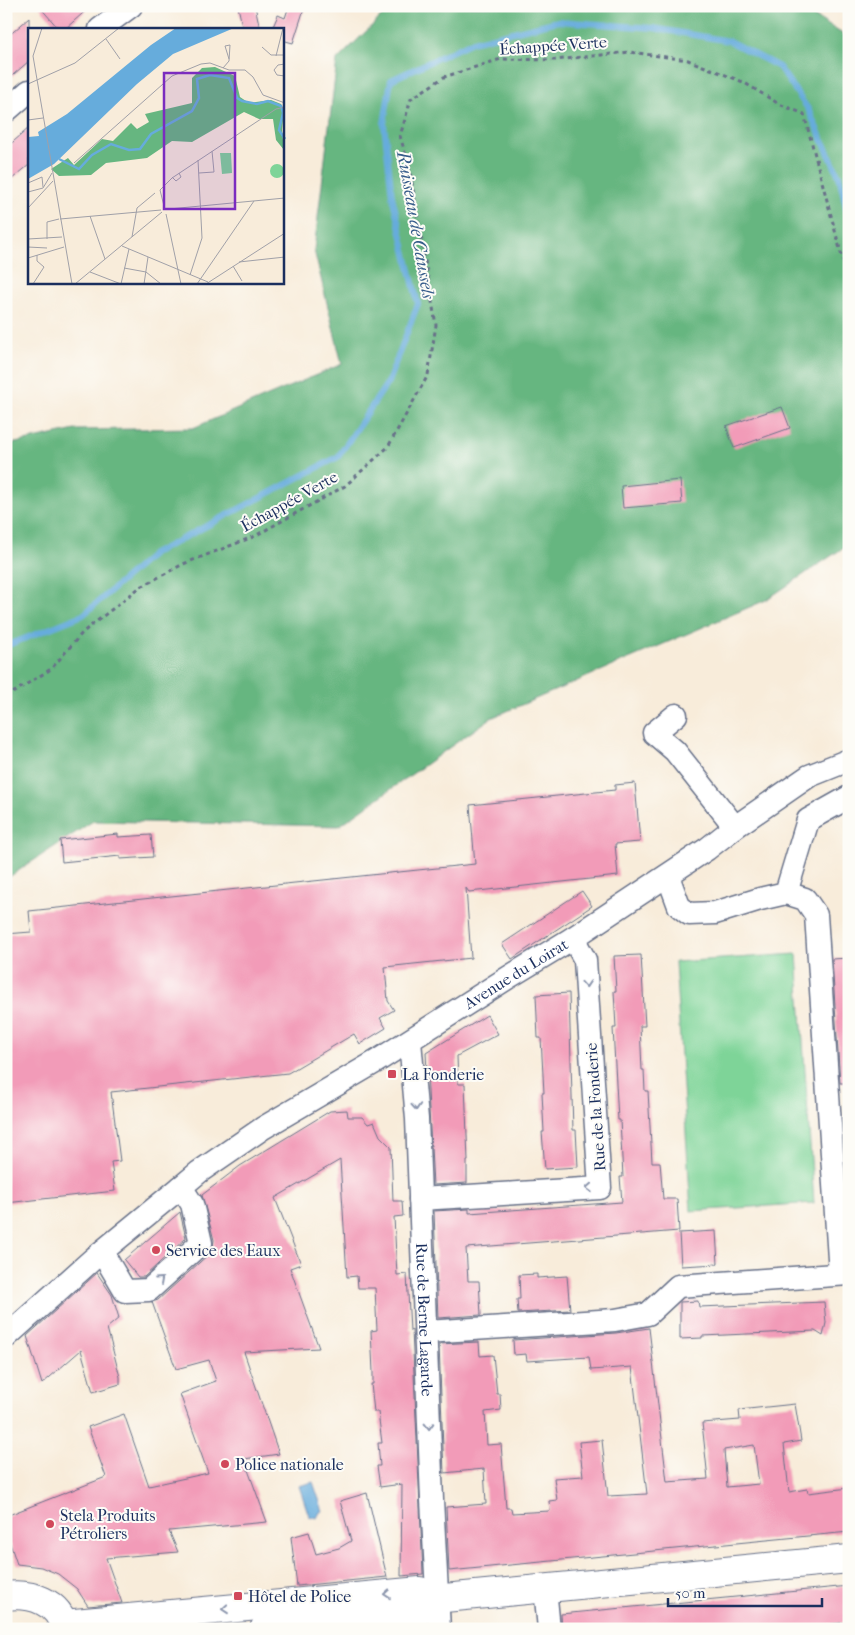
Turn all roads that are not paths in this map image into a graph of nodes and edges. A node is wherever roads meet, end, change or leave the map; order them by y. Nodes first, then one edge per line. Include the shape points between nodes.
1 (130, 6) edge
2 (101, 28) edge
3 (28, 92) edge
4 (6, 111) edge
5 (676, 715) dead end
6 (849, 760) edge
7 (849, 797) edge
8 (735, 827) junction
9 (668, 876) junction
10 (786, 893) junction
11 (573, 938) junction
12 (410, 1041) junction
13 (181, 1187) junction
14 (420, 1199) junction
15 (102, 1252) junction
16 (844, 1274) edge
17 (426, 1332) junction
18 (6, 1337) edge
19 (849, 1559) edge
20 (546, 1588) junction
21 (6, 1596) edge
22 (436, 1599) junction
23 (161, 1622) edge
24 (65, 1626) edge
25 (264, 1629) edge
26 (439, 1629) edge
27 (549, 1629) edge

1 - 2 street
3 - 4 street
5 - 8 street via 654,733 675,751
6 - 8 street, Avenue du Loirat via 808,776
7 - 10 street via 808,820
8 - 9 street, Avenue du Loirat
9 - 10 street via 679,906 690,914 714,913
9 - 11 street, Avenue du Loirat
10 - 16 street via 805,899 816,915
11 - 12 street, Avenue du Loirat
11 -> 14 street, Rue de la Fonderie via 585,960 600,1188
12 - 13 street, Avenue du Loirat via 262,1128
12 -> 14 street, Rue de Berne Lagarde
13 - 15 street, Avenue du Loirat
15 -> 13 street via 125,1290 149,1290 201,1242 192,1204
14 - 17 street, Rue de Berne Lagarde
15 - 18 street, Avenue du Loirat
16 - 17 street via 678,1286 648,1314 615,1320
17 -> 22 street, Rue de Berne Lagarde
19 - 20 main road
20 - 22 main road
20 - 27 street
21 - 24 main road via 21,1594 47,1603
22 -> 23 main road via 420,1591
22 - 25 main road via 411,1615
22 - 26 street, Rue de Berne Lagarde
23 - 24 main road

